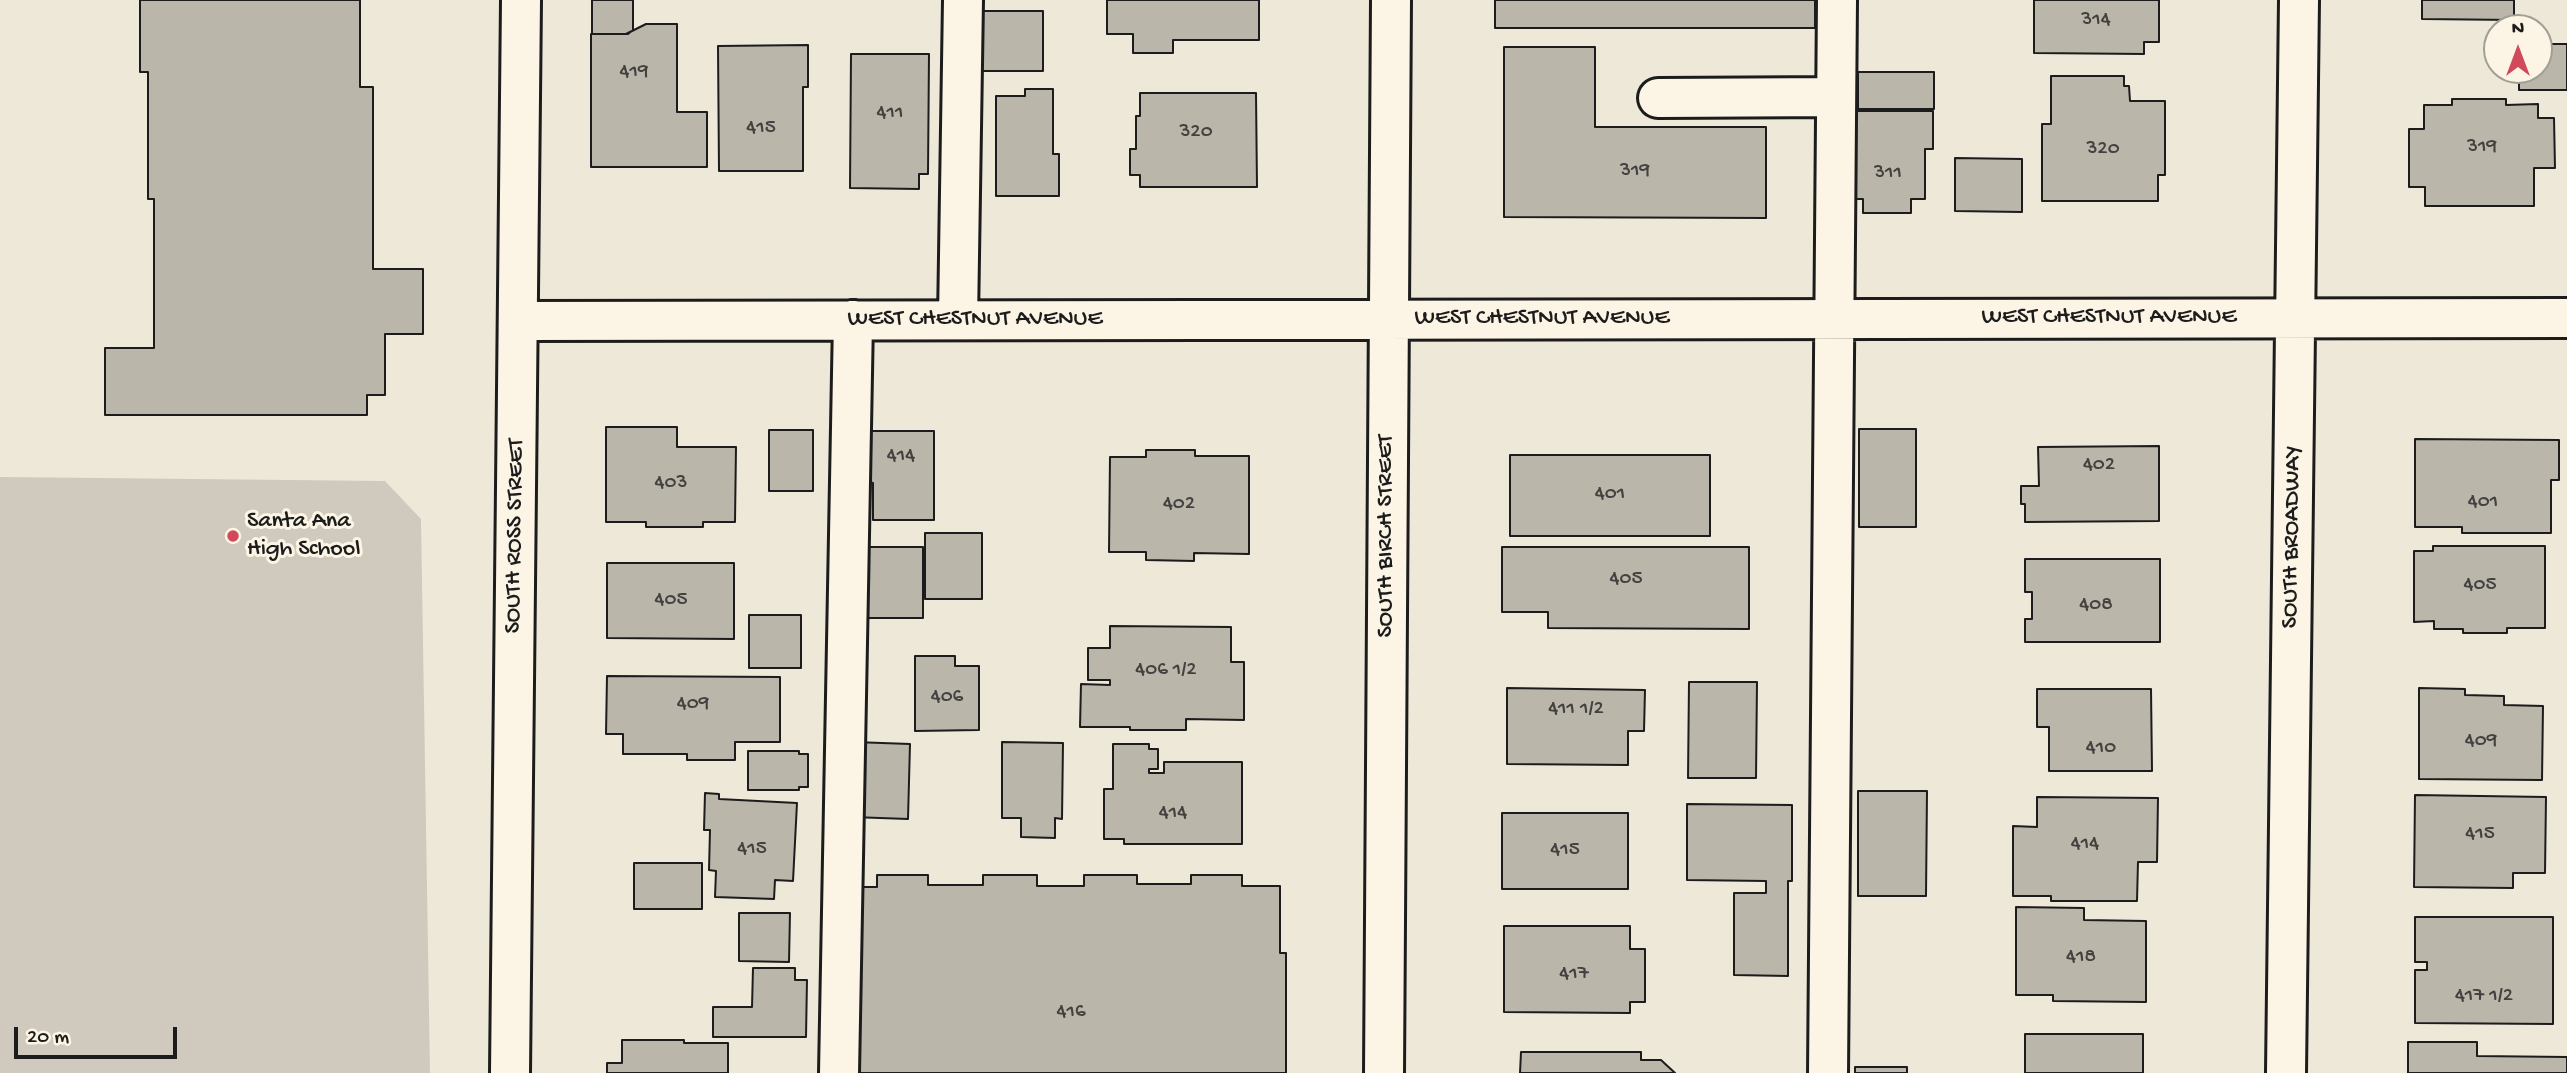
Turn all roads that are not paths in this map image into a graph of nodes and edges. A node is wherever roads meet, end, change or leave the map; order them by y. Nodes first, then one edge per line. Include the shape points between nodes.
1 (521, 0) edge
2 (963, 0) edge
3 (1391, 0) edge
4 (1837, 0) edge
5 (2299, 0) edge
6 (1836, 97) junction
7 (1658, 98) dead end
8 (2296, 318) junction
9 (2567, 318) edge
10 (1388, 319) junction
11 (1834, 319) junction
12 (853, 320) junction
13 (958, 320) junction
14 (518, 321) junction
15 (510, 1073) edge
16 (839, 1073) edge
17 (1384, 1073) edge
18 (1828, 1073) edge
19 (2286, 1073) edge

1 - 14 street, SOUTH ROSS STREET
2 - 13 street
3 - 10 street, SOUTH BIRCH STREET
4 - 6 street
5 - 8 street, SOUTH BROADWAY
6 - 7 street
6 - 11 street
8 - 9 street, WEST CHESTNUT AVENUE
8 - 11 street, WEST CHESTNUT AVENUE
8 - 19 street, SOUTH BROADWAY
10 - 11 street, WEST CHESTNUT AVENUE
10 - 13 street, WEST CHESTNUT AVENUE
10 - 17 street, SOUTH BIRCH STREET
11 - 18 street
12 - 13 street, WEST CHESTNUT AVENUE
12 - 14 street, WEST CHESTNUT AVENUE
12 - 16 street
14 - 15 street, SOUTH ROSS STREET

